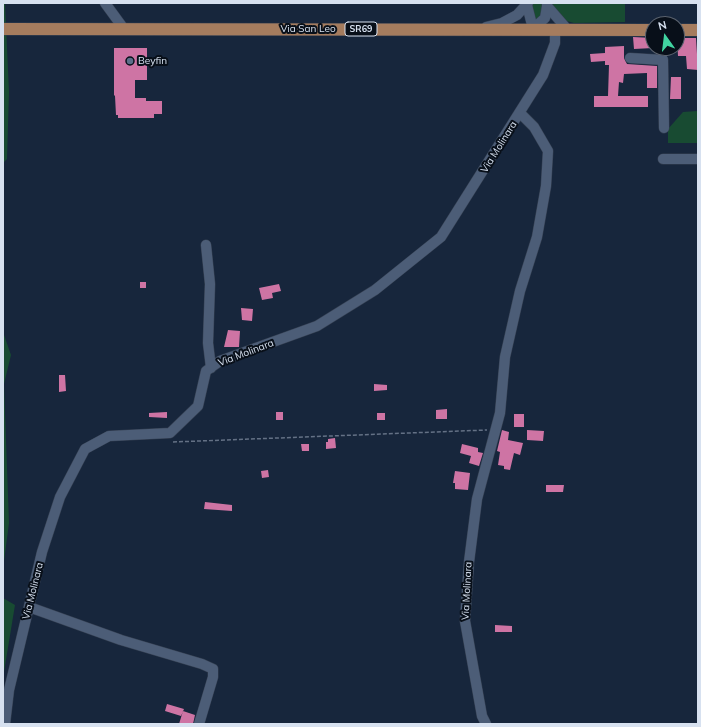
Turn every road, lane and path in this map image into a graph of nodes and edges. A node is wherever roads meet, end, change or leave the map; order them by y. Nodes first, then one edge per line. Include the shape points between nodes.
1 (105, 3) edge
2 (528, 4) edge
3 (547, 4) edge
4 (7, 29) edge
5 (124, 29) junction
6 (480, 29) junction
7 (533, 29) junction
8 (561, 29) junction
9 (685, 30) edge
10 (698, 30) edge
11 (645, 31) edge
12 (630, 58) dead end
13 (520, 113) junction
14 (664, 128) dead end
15 (663, 159) dead end
16 (698, 159) edge
17 (206, 245) dead end
18 (211, 368) junction
19 (496, 430) junction
20 (170, 442) dead end
21 (29, 607) junction
22 (5, 724) edge
23 (199, 724) edge
24 (486, 724) edge

1 - 5 street
2 - 6 street via 517,15 502,23
2 - 7 street
3 - 7 street via 545,18
3 - 8 street
4 - 5 main road, Via San Leo / SR69
5 - 6 main road, Via San Leo / SR69
6 - 7 main road, Via San Leo
7 - 8 main road, Via San Leo
8 - 11 main road, Via San Leo via 614,34
8 - 13 street, Via Molinara via 543,75
9 - 10 main road
12 - 14 street via 663,60
13 - 18 street, Via Molinara via 442,237 375,290 317,326 220,360
13 - 19 street, Via Molinara via 534,127 548,151 546,186 537,237 520,291 505,357
15 - 16 street
17 - 18 street via 210,284 208,343
18 - 21 street, Via Molinara via 206,372 198,406 170,433 109,436 85,449 60,497 42,552
19 - 20 path
19 - 24 street, Via Molinara via 477,499 465,621 482,716
21 - 22 street, Via Molinara via 9,690
21 - 23 street via 213,669

